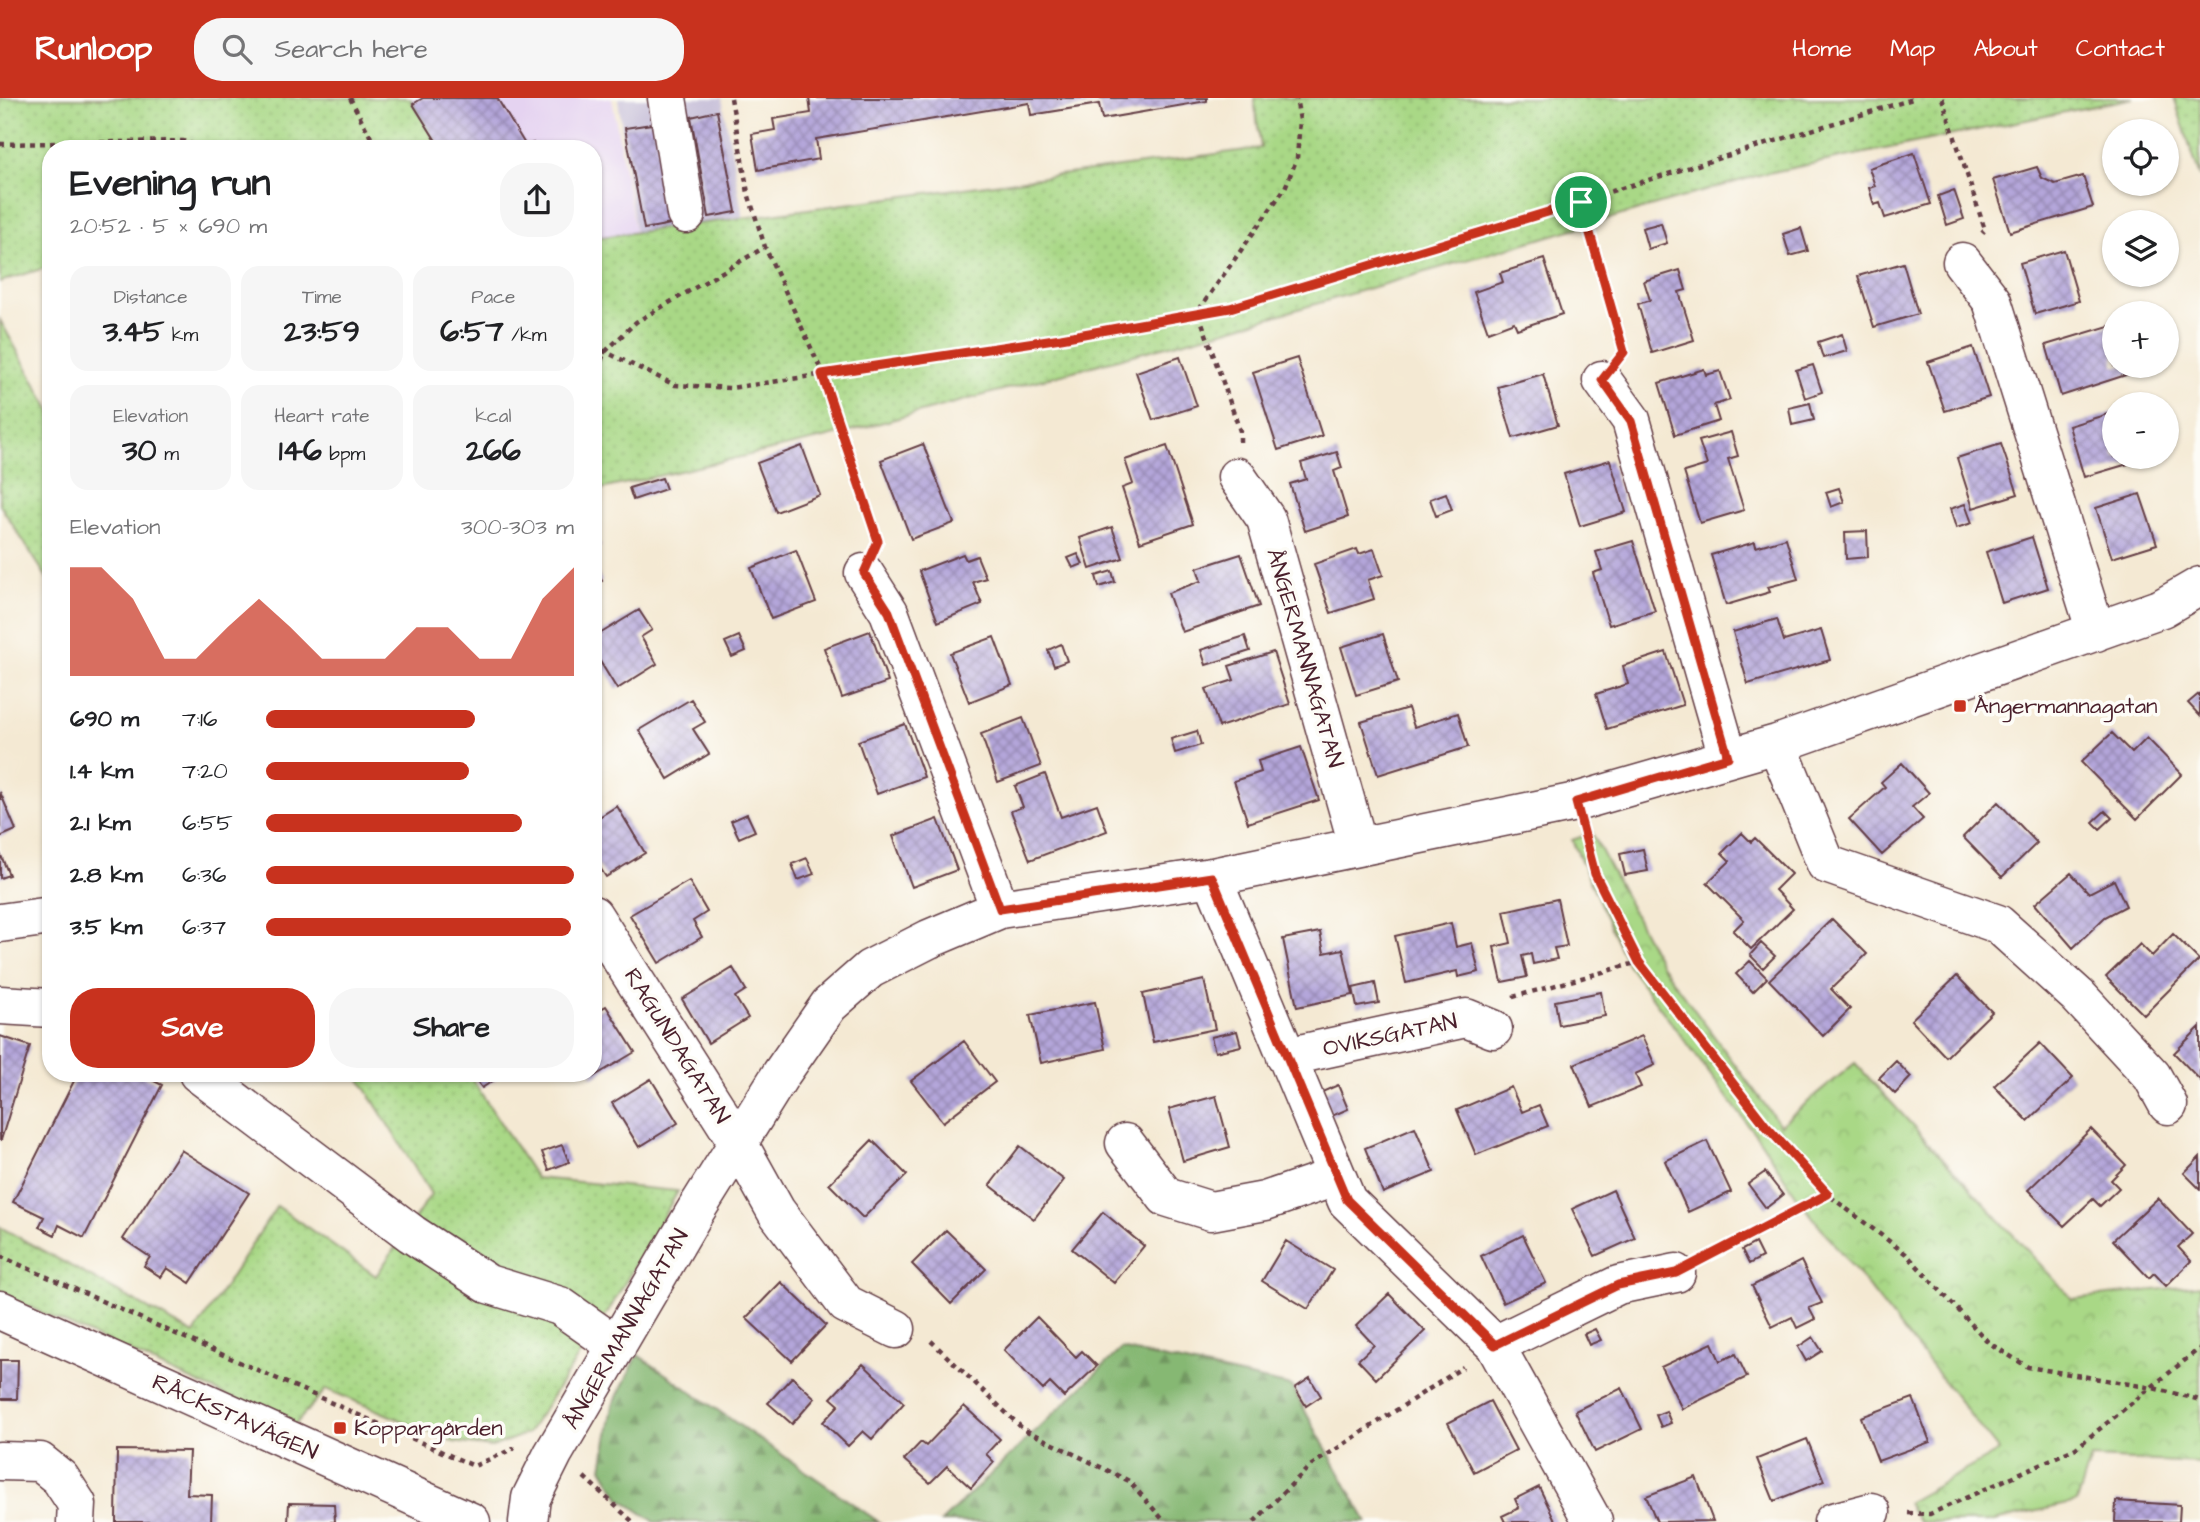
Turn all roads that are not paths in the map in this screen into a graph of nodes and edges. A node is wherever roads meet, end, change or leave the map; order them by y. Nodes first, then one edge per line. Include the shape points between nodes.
1 (667, 98) edge
2 (686, 214) dead end
3 (1962, 262) road end
4 (1602, 380) road end
5 (1237, 477) road end
6 (864, 573) road end
7 (2200, 586) edge
8 (2096, 632) junction
9 (1777, 744) junction
10 (1728, 757) junction
11 (1358, 845) junction
12 (1212, 877) junction
13 (1000, 909) junction
14 (42, 917) edge
15 (0, 923) edge
16 (602, 929) edge
17 (0, 1005) edge
18 (42, 1007) edge
19 (1493, 1029) road end
20 (1286, 1057) junction
21 (210, 1082) edge
22 (2168, 1105) dead end
23 (737, 1141) junction
24 (1125, 1143) dead end
25 (1335, 1177) junction
26 (1676, 1273) road end
27 (0, 1310) edge
28 (896, 1329) road end
29 (1495, 1345) junction
30 (617, 1346) junction
31 (0, 1461) edge
32 (1871, 1512) road end
33 (76, 1522) edge
34 (471, 1522) edge
35 (528, 1522) edge
36 (1593, 1522) edge
37 (1833, 1522) edge

1 - 2 street
3 - 8 street via 1992,301
4 - 10 street via 1631,421
5 - 11 street, ÅNGERMANNAGATAN via 1266,519
6 - 13 street via 889,612
7 - 8 street, ÅNGERMANNAGATAN via 2162,608
8 - 9 street, ÅNGERMANNAGATAN
9 - 10 street, ÅNGERMANNAGATAN
9 - 22 street via 1826,864 1998,924 2078,996 2152,1076
10 - 11 street, ÅNGERMANNAGATAN via 1576,802
11 - 12 street, ÅNGERMANNAGATAN
12 - 13 street, ÅNGERMANNAGATAN
12 - 20 street
13 - 23 street, ÅNGERMANNAGATAN via 882,963 850,987 830,1005
14 - 15 street
16 - 23 street, RAGUNDAGATAN
17 - 18 street
19 - 20 street, OVIKSGATAN via 1466,1017
20 - 25 street
21 - 30 street via 412,1234 488,1284 559,1306
23 - 28 street via 776,1212 846,1304
23 - 30 street, ÅNGERMANNAGATAN
24 - 25 street via 1166,1196 1211,1212 1265,1201
25 - 29 street via 1347,1200
26 - 29 street via 1618,1285
27 - 34 street, RÅCKSTAVÄGEN
29 - 36 street
30 - 35 street, ÅNGERMANNAGATAN via 553,1454 531,1498
31 - 33 street via 40,1462 60,1478 77,1504
32 - 37 street

